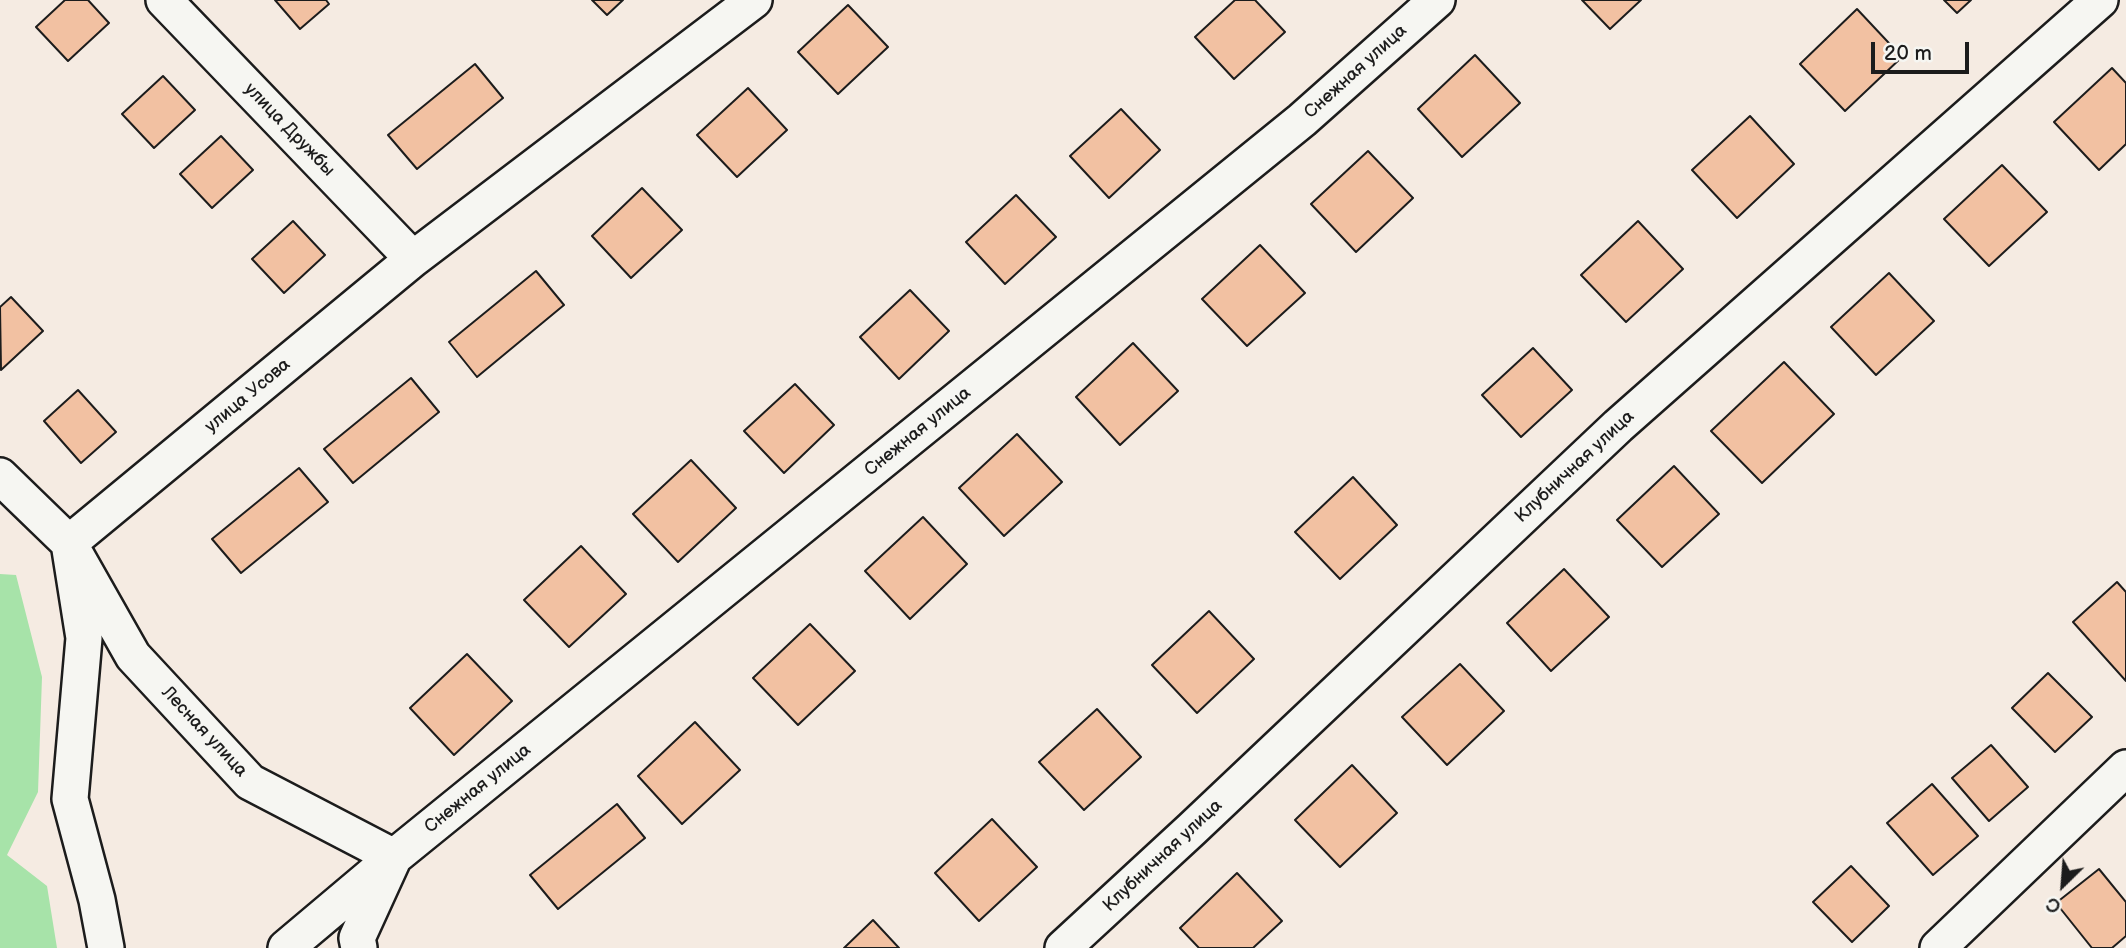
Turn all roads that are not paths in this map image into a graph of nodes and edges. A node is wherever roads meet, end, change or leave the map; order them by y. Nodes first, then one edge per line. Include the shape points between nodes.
1 (164, 0) edge
2 (754, 0) edge
3 (1437, 0) edge
4 (2100, 0) edge
5 (413, 259) junction
6 (0, 476) edge
7 (69, 544) junction
8 (2126, 768) edge
9 (394, 857) junction
10 (106, 948) edge
11 (286, 948) edge
12 (359, 948) edge
13 (1063, 948) edge
14 (1938, 948) edge

1 - 5 street, улица Дружбы
2 - 5 street, улица Усова
3 - 9 street, Снежная улица via 1302,120
4 - 13 street, Клубничная улица via 1618,426
5 - 7 street, улица Усова
6 - 7 street, Лесная улица
7 - 9 street, Лесная улица via 133,656 250,782
7 - 10 street via 84,638 70,799
8 - 14 street
9 - 11 street, Снежная улица
9 - 12 street via 357,938

